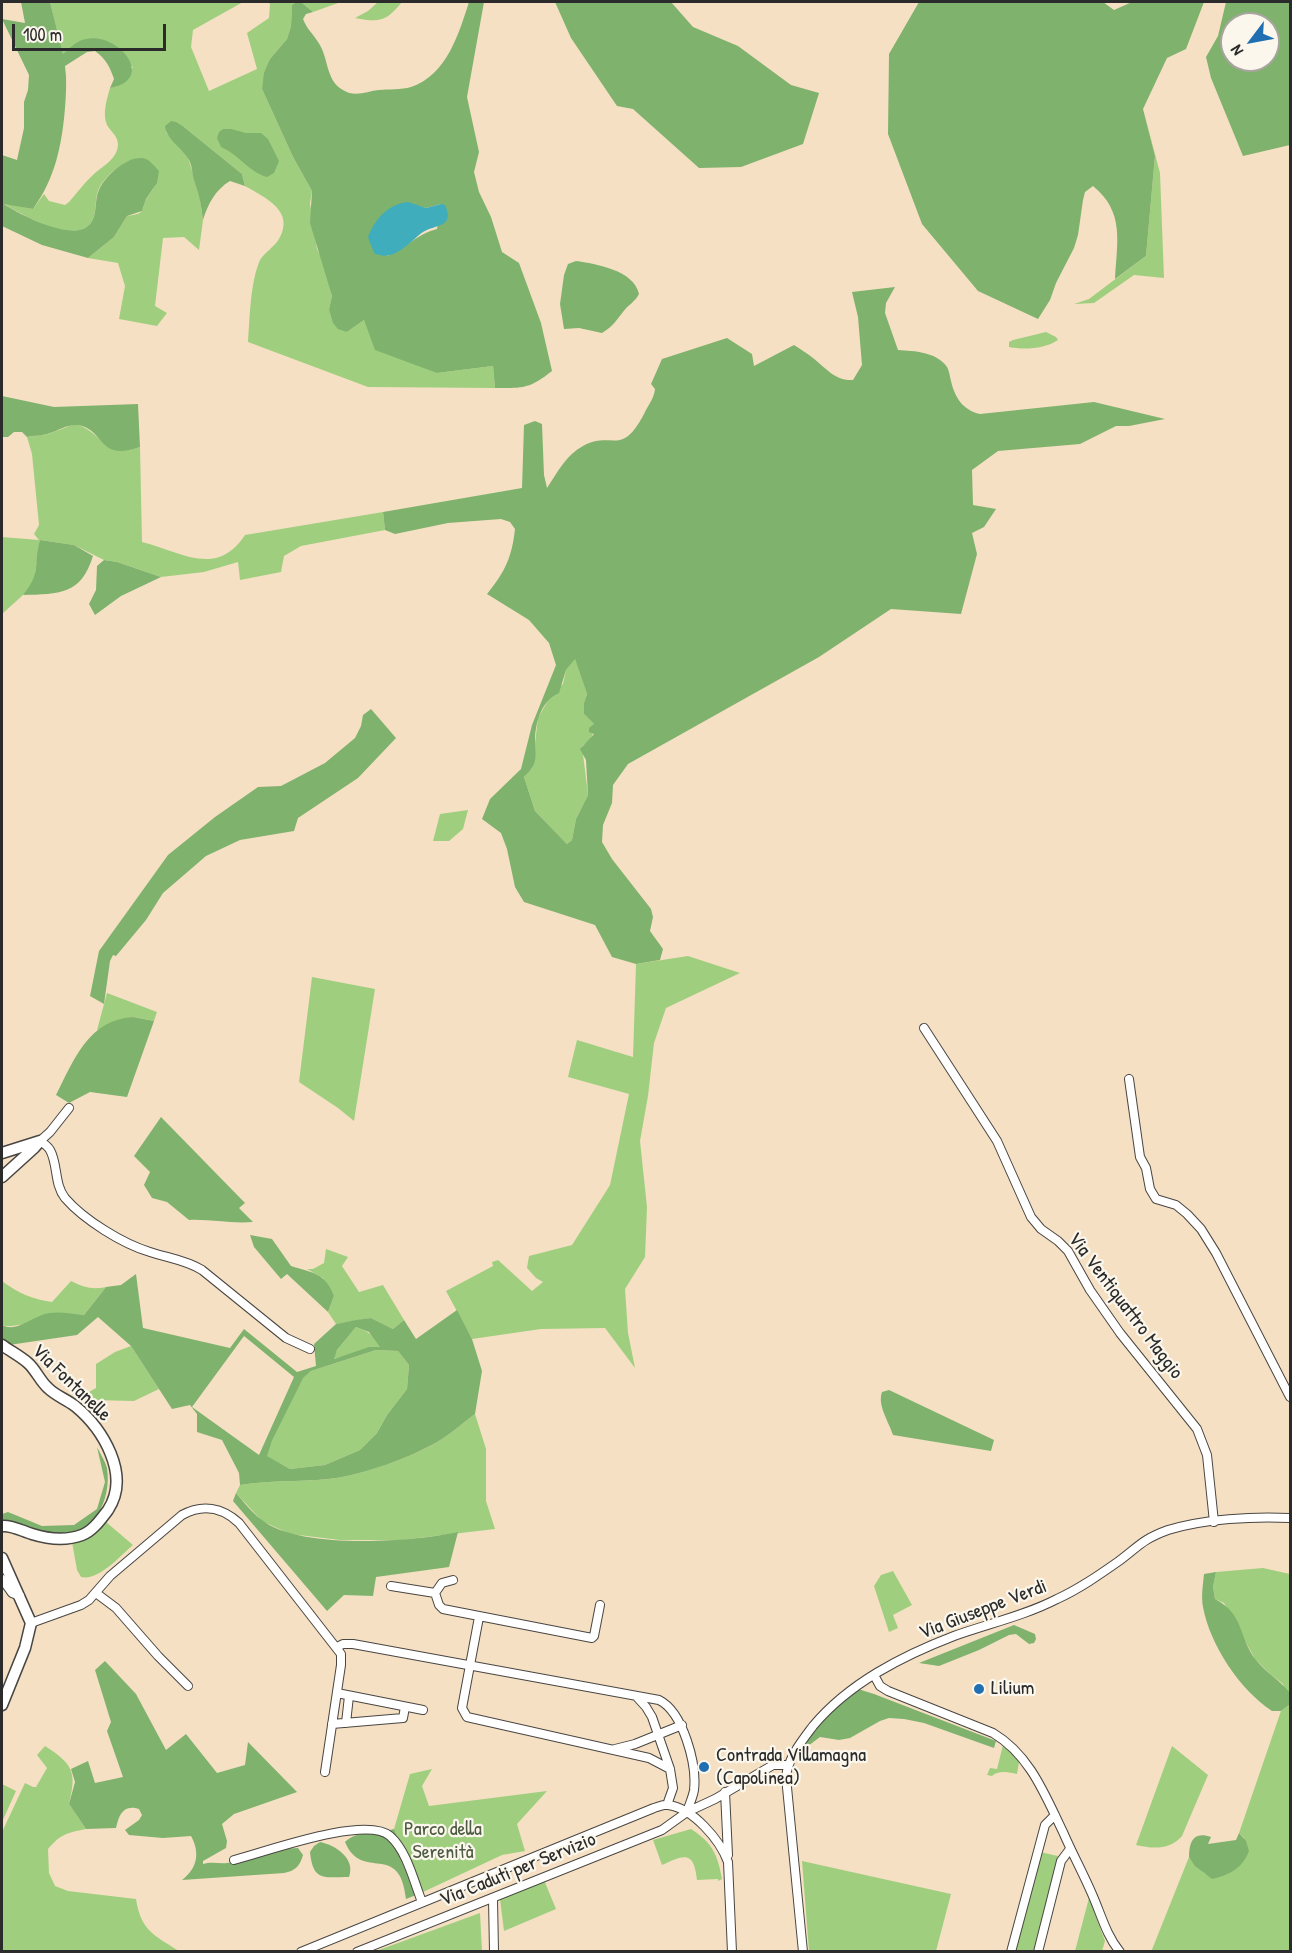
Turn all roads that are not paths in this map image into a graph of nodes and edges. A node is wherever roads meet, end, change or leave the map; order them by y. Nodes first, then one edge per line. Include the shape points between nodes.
1 (924, 1028) dead end
2 (1129, 1079) dead end
3 (69, 1108) dead end
4 (40, 1141) junction
5 (2, 1153) edge
6 (2, 1177) edge
7 (2, 1345) edge
8 (310, 1349) dead end
9 (1290, 1397) edge
10 (1290, 1518) edge
11 (1214, 1522) junction
12 (2, 1526) edge
13 (2, 1558) edge
14 (2, 1579) edge
15 (453, 1580) dead end
16 (391, 1586) dead end
17 (96, 1593) junction
18 (435, 1593) junction
19 (20, 1596) junction
20 (600, 1605) dead end
21 (479, 1617) junction
22 (32, 1623) junction
23 (337, 1647) junction
24 (470, 1666) junction
25 (874, 1675) junction
26 (188, 1686) dead end
27 (337, 1693) junction
28 (635, 1695) junction
29 (349, 1696) junction
30 (2, 1705) edge
31 (405, 1707) junction
32 (423, 1710) dead end
33 (346, 1723) junction
34 (332, 1724) junction
35 (682, 1725) junction
36 (658, 1735) junction
37 (613, 1749) junction
38 (787, 1765) junction
39 (670, 1769) junction
40 (325, 1772) dead end
41 (727, 1791) junction
42 (668, 1805) junction
43 (687, 1812) junction
44 (1055, 1815) junction
45 (1070, 1849) junction
46 (234, 1860) dead end
47 (728, 1862) junction
48 (493, 1899) junction
49 (422, 1902) junction
50 (301, 1952) edge
51 (357, 1952) edge
52 (494, 1952) edge
53 (732, 1952) edge
54 (803, 1952) edge
55 (1011, 1952) edge
56 (1038, 1952) edge
57 (1120, 1952) edge

1 - 11 street, Via Ventiquattro Maggio via 998,1141 1036,1224 1068,1251 1120,1333 1197,1429 1207,1455
2 - 9 street via 1136,1134 1150,1188 1156,1199 1180,1208 1201,1229
3 - 4 street
4 - 5 street
4 - 6 street
4 - 8 street via 50,1149 61,1191 79,1210 123,1241 202,1270 286,1338
7 - 12 street, Via Fontanelle via 29,1363 46,1387 72,1404 94,1426 114,1463 116,1479 116,1494 110,1506 80,1536 56,1539
10 - 11 street, Via Giuseppe Verdi
11 - 25 street, Via Giuseppe Verdi via 1154,1535 1055,1601 953,1637
13 - 19 street
14 - 19 street via 12,1593
15 - 18 street via 442,1583
16 - 18 street
17 - 22 street via 81,1605
17 - 23 street via 110,1576 182,1515 192,1510 213,1509 239,1523
17 - 26 street via 116,1608
18 - 21 street via 443,1609
19 - 22 street
20 - 21 street via 591,1638
21 - 24 street
22 - 30 street
23 - 24 street via 353,1644
23 - 27 street via 341,1654
24 - 28 street
24 - 37 street via 462,1708 467,1717
25 - 38 street, Via Giuseppe Verdi via 836,1701 806,1735
25 - 44 street via 888,1691 1004,1740 1030,1768
27 - 29 street
27 - 34 street
28 - 35 street via 666,1704
28 - 36 street via 646,1707
29 - 31 street
29 - 33 street
31 - 32 street
31 - 33 street via 403,1718
33 - 34 street
34 - 40 street
35 - 36 street
35 - 43 street via 694,1771 694,1790
36 - 37 street
36 - 39 street
37 - 39 street via 650,1758
38 - 41 street, Via Caduti per Servizio via 773,1765
38 - 54 street via 786,1794
39 - 42 street via 673,1788
41 - 43 street, Via Caduti per Servizio
41 - 47 street
42 - 43 street
42 - 49 street, Via Caduti per Servizio
43 - 47 street via 717,1840
43 - 48 street, Via Caduti per Servizio via 662,1830
44 - 45 street
44 - 55 street via 1045,1825
45 - 56 street via 1061,1861
45 - 57 street
46 - 49 street, Via Caduti per Servizio via 344,1830 375,1829 394,1840
47 - 53 street
48 - 51 street, Via Caduti per Servizio
48 - 52 street
49 - 50 street, Via Caduti per Servizio

